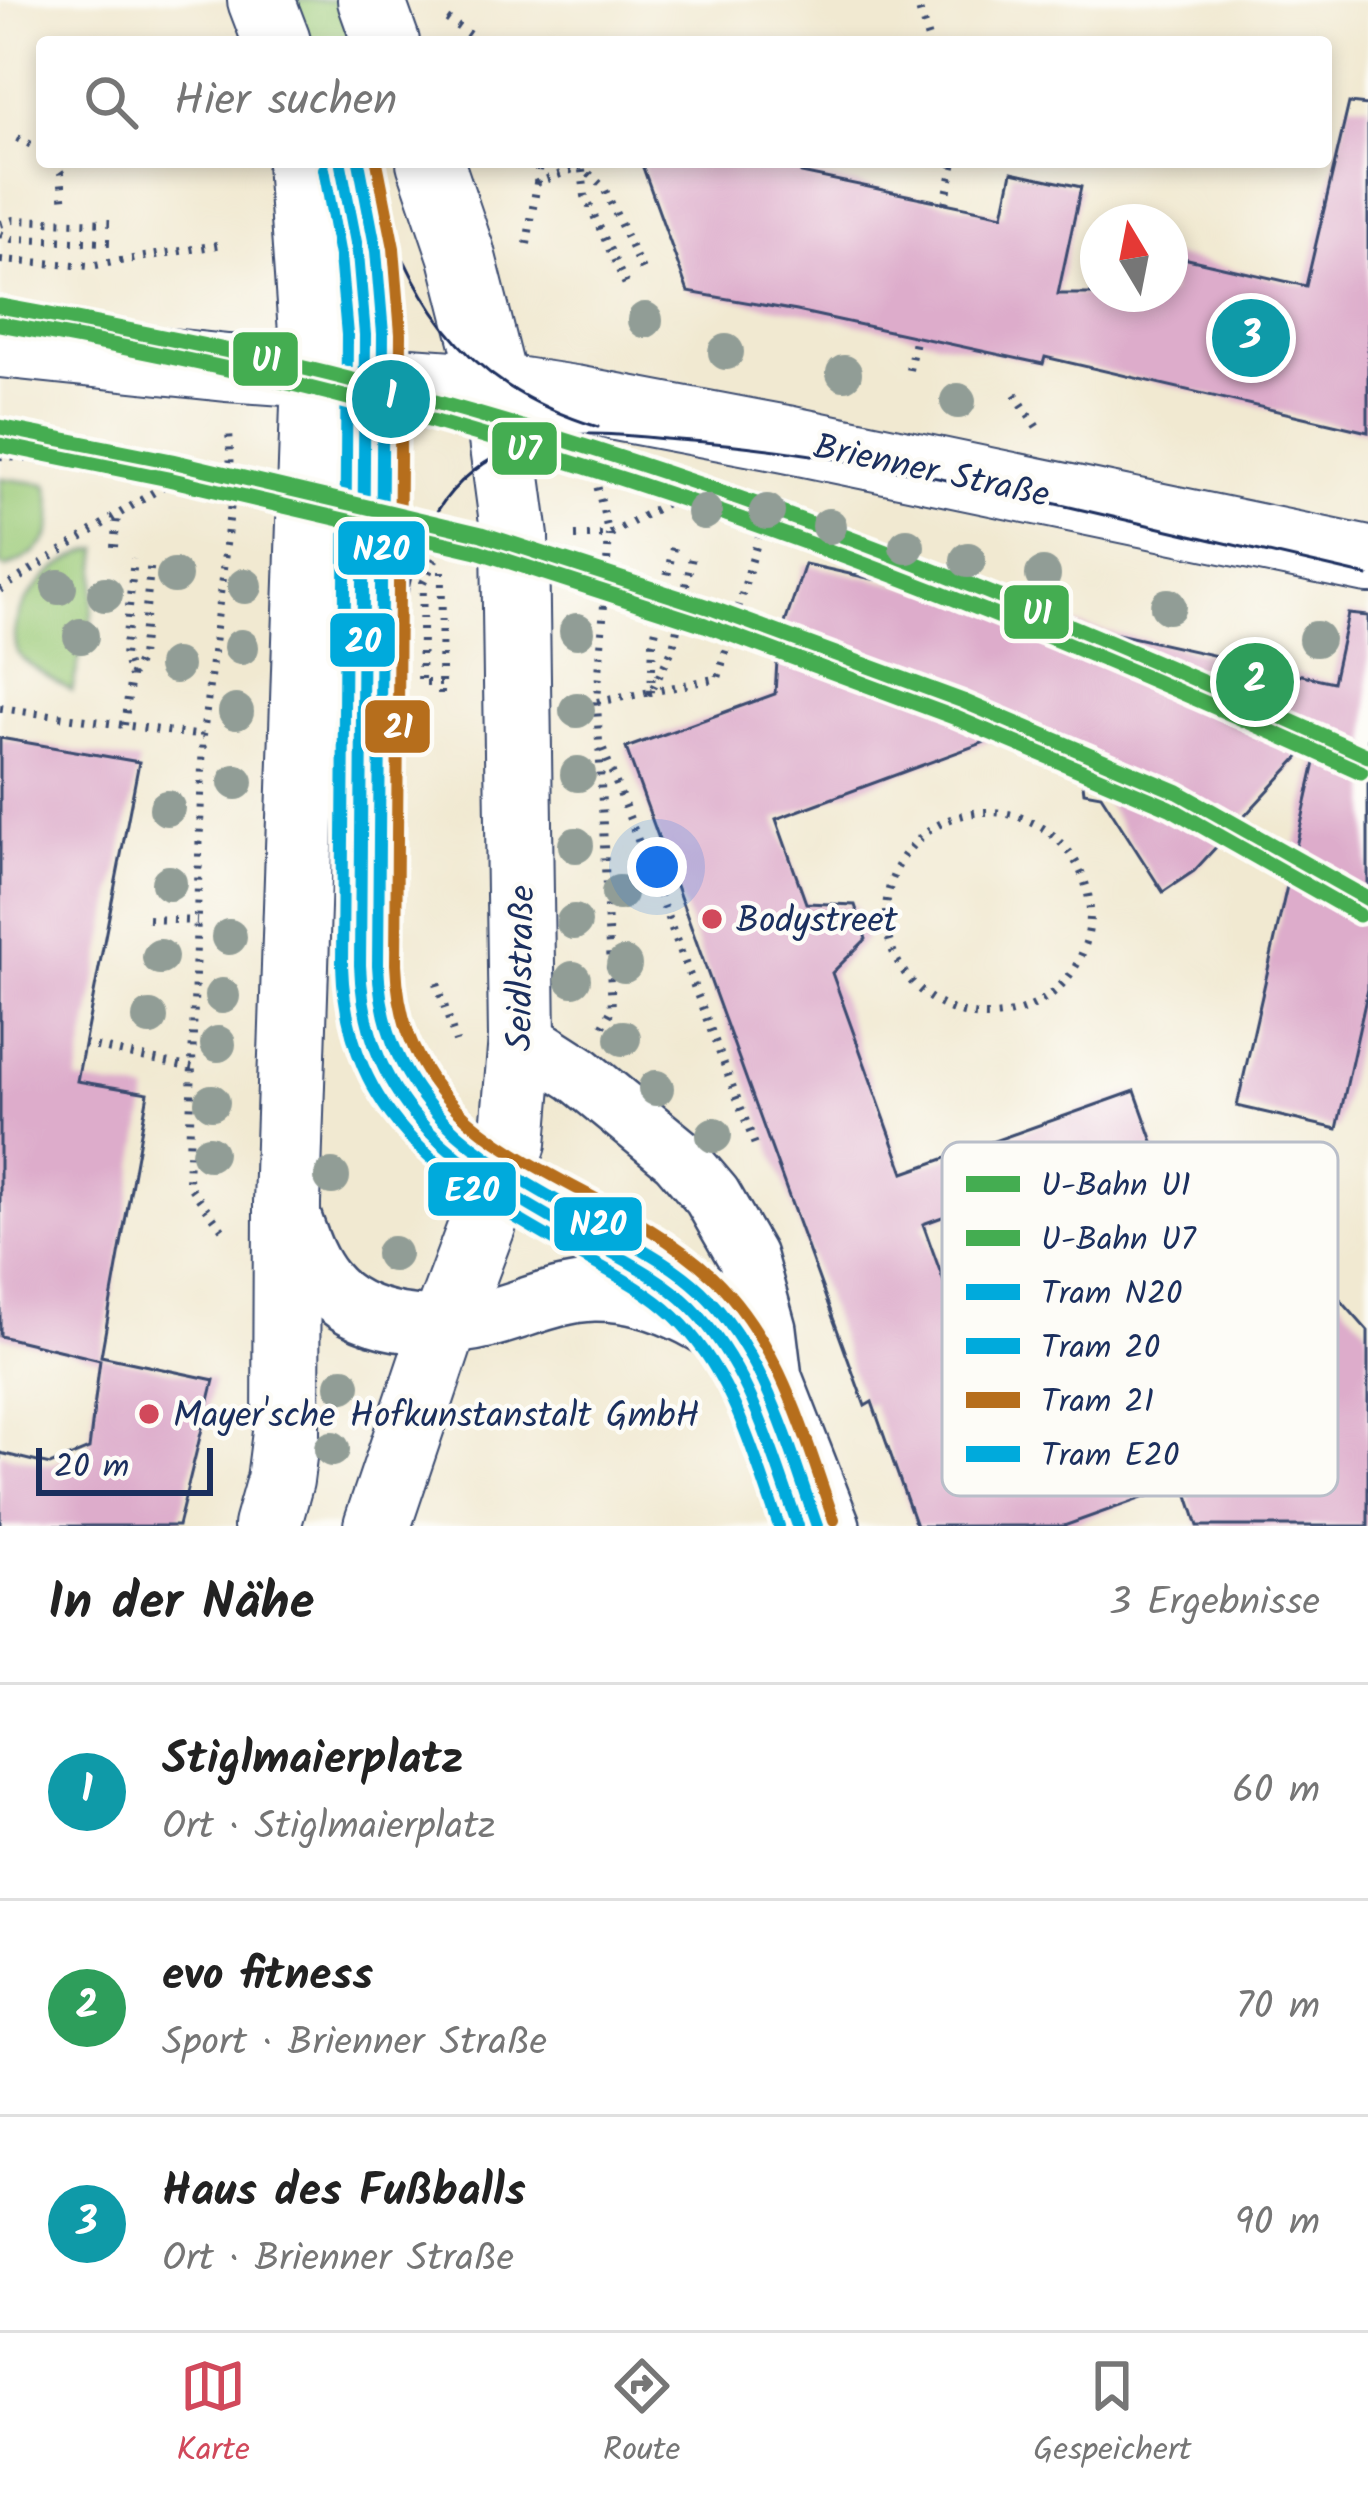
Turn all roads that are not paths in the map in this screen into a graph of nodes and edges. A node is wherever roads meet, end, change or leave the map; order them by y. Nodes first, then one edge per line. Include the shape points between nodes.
1 (261, 0) edge
2 (370, 0) edge
3 (275, 36) edge
4 (384, 36) edge
5 (300, 168) edge
6 (432, 168) edge
7 (0, 344) edge
8 (315, 375) junction
9 (495, 387) junction
10 (1368, 560) edge
11 (522, 1038) junction
12 (287, 1203) junction
13 (446, 1324) junction
14 (773, 1378) junction
15 (267, 1526) edge
16 (377, 1526) edge
17 (831, 1526) edge

1 - 3 main road
2 - 4 main road
5 - 8 main road
6 - 9 main road, Seidlstraße
7 - 8 main road, Brienner Straße
8 - 9 main road, Brienner Straße
8 - 12 main road
9 - 10 main road, Brienner Straße via 809,443
9 - 11 main road, Seidlstraße via 518,602
11 - 13 main road, Seidlstraße via 513,1143
11 - 14 street via 678,1156 712,1196 747,1257
12 - 13 street via 307,1257 355,1309 398,1323
12 - 15 main road via 286,1433
13 - 14 street via 592,1292 652,1298 721,1334
13 - 16 main road, Seidlstraße
14 - 17 street

